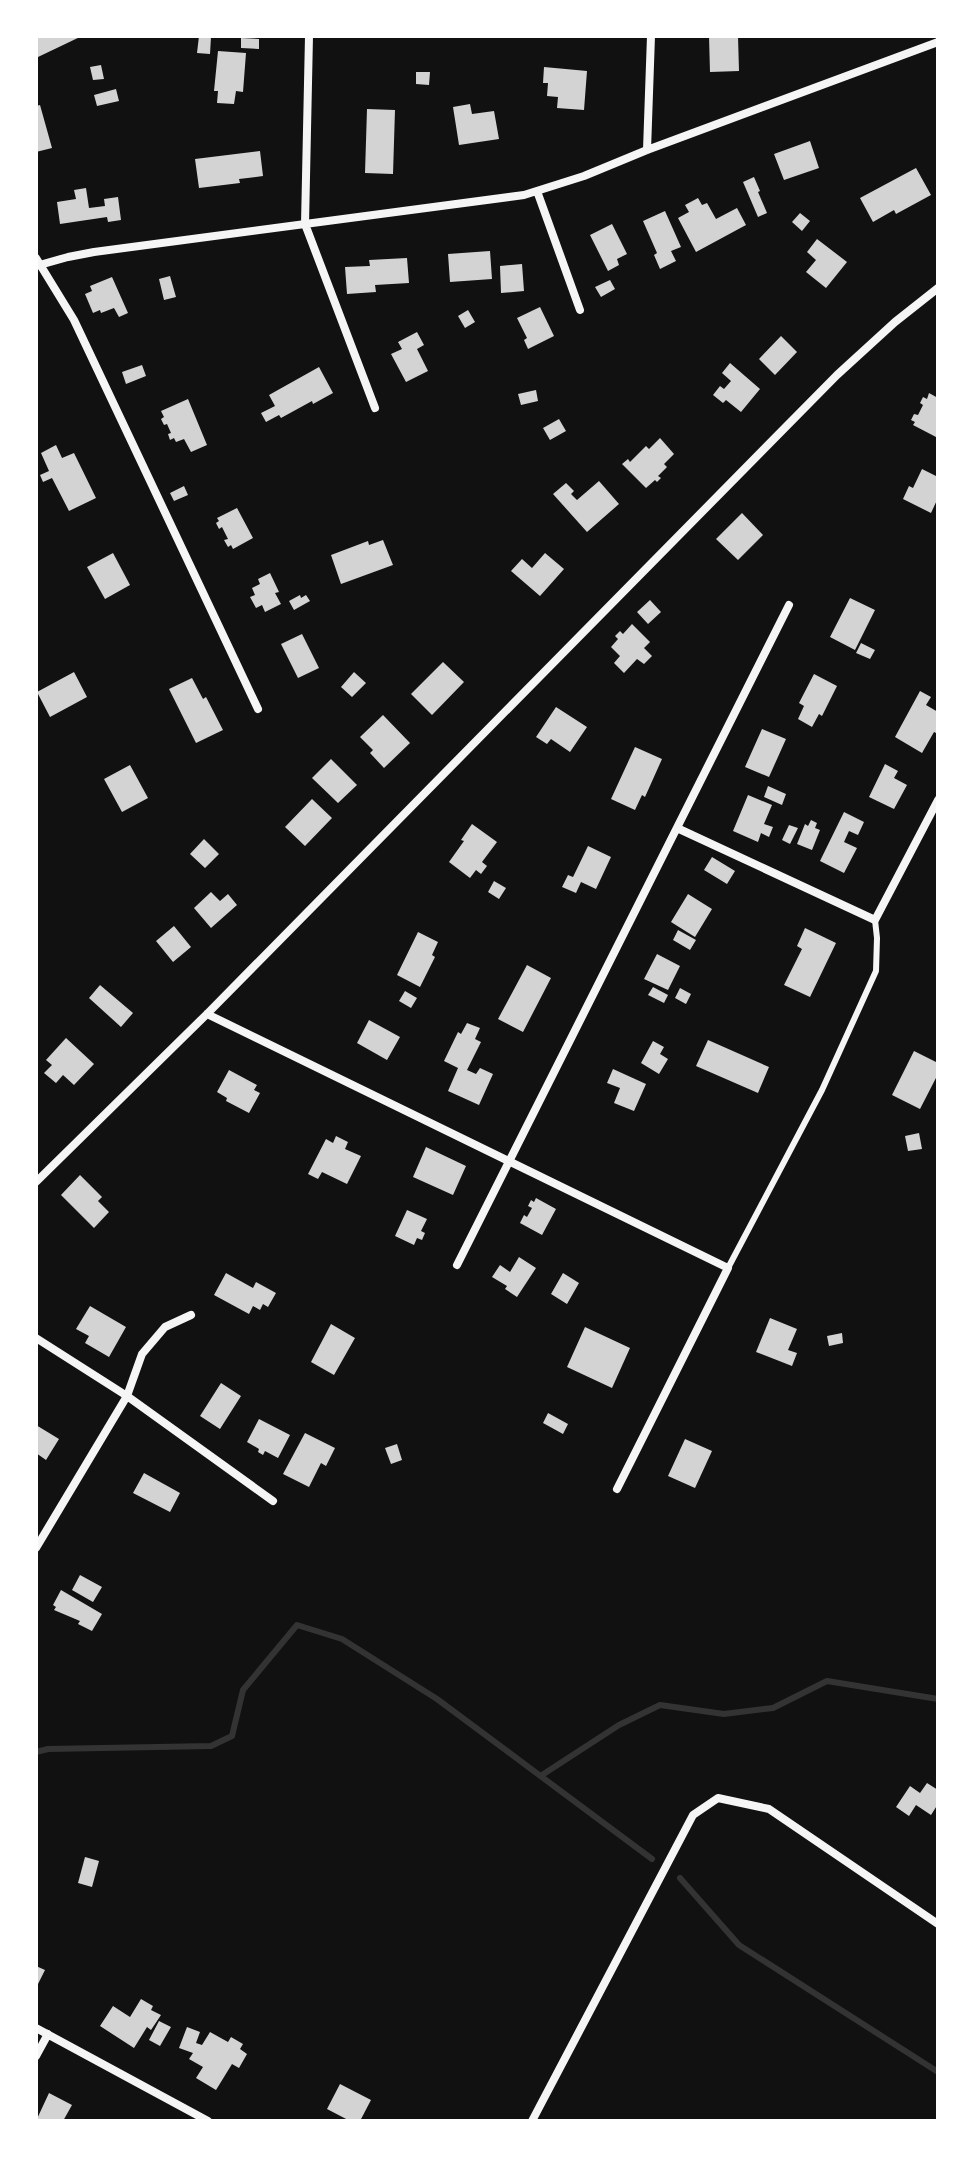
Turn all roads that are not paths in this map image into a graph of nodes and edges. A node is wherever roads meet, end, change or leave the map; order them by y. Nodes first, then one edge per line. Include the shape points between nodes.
1 (309, 36) edge
2 (651, 36) edge
3 (938, 42) edge
4 (647, 150) junction
5 (537, 191) junction
6 (305, 224) junction
7 (37, 263) edge
8 (938, 288) edge
9 (580, 310) dead end
10 (375, 408) dead end
11 (789, 605) dead end
12 (258, 709) dead end
13 (938, 800) edge
14 (677, 828) junction
15 (875, 920) junction
16 (207, 1014) junction
17 (509, 1162) junction
18 (36, 1182) edge
19 (457, 1265) dead end
20 (728, 1268) junction
21 (191, 1315) dead end
22 (36, 1338) edge
23 (127, 1396) junction
24 (617, 1489) dead end
25 (273, 1501) dead end
26 (36, 1548) edge
27 (938, 1924) edge
28 (36, 2028) edge
29 (48, 2034) junction
30 (36, 2056) edge
31 (208, 2121) edge
32 (532, 2121) edge

1 - 6 street
2 - 4 street
3 - 4 street
4 - 5 street
5 - 6 street
5 - 9 street
6 - 7 street
6 - 10 street
7 - 12 street via 74,320
8 - 16 street via 837,375
11 - 14 street
13 - 15 street
14 - 15 street
14 - 17 street
15 - 20 lane via 876,971 822,1090
16 - 17 street
16 - 18 street
17 - 19 street
17 - 20 street
20 - 24 street
21 - 23 street via 165,1327 142,1354
22 - 23 street
23 - 25 street
23 - 26 street
27 - 32 street via 769,1809 718,1798 693,1815
28 - 29 street
29 - 30 street
29 - 31 street

